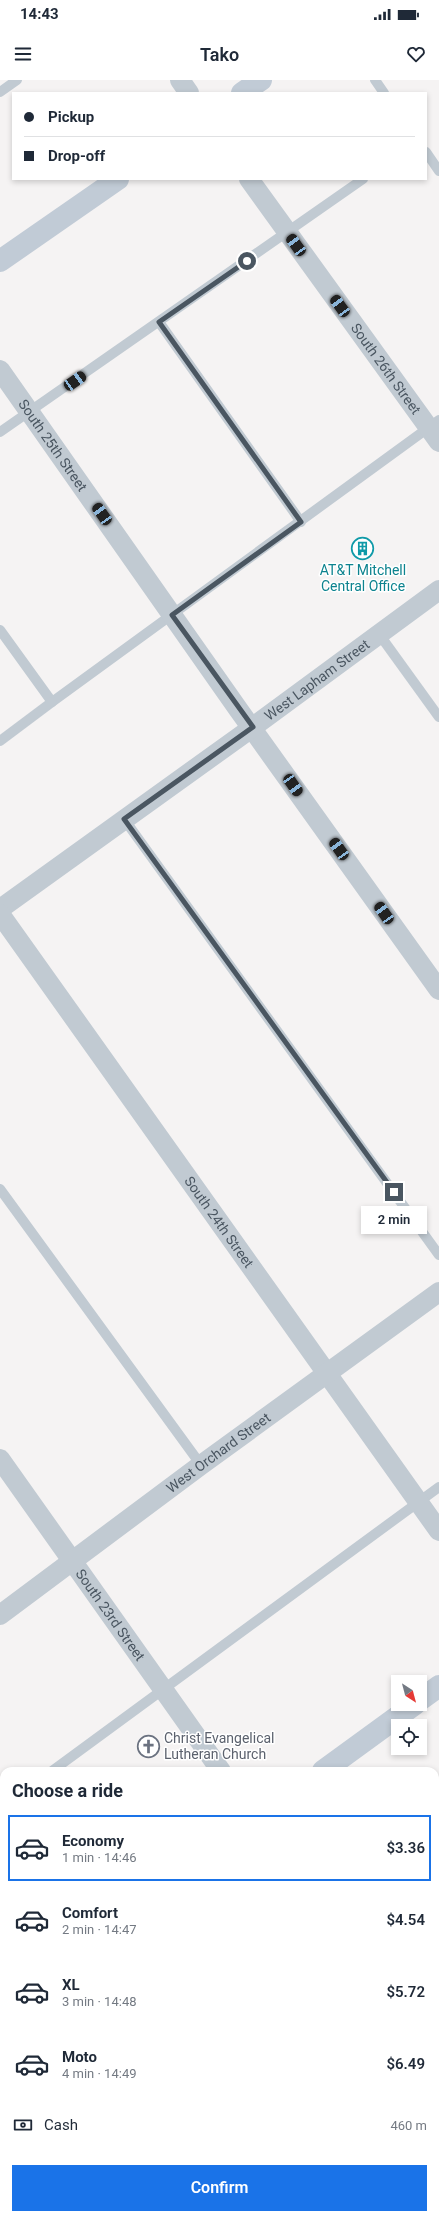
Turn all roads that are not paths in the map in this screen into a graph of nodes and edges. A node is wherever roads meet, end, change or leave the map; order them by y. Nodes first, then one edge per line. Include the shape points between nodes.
1 (17, 80) edge
2 (180, 80) edge
3 (261, 80) edge
4 (375, 80) edge
5 (0, 92) edge
6 (188, 92) edge
7 (243, 92) edge
8 (383, 92) edge
9 (427, 153) edge
10 (439, 171) edge
11 (117, 180) edge
12 (250, 180) edge
13 (362, 180) edge
14 (287, 233) junction
15 (0, 261) edge
16 (159, 322) junction
17 (0, 370) edge
18 (31, 412) junction
19 (436, 430) edge
20 (0, 432) edge
21 (301, 522) junction
22 (439, 590) edge
23 (172, 615) junction
24 (0, 630) edge
25 (379, 634) junction
26 (52, 702) junction
27 (439, 717) edge
28 (253, 727) junction
29 (0, 741) edge
30 (124, 819) junction
31 (0, 909) edge
32 (0, 914) edge
33 (439, 990) edge
34 (0, 1189) edge
35 (439, 1255) edge
36 (439, 1292) edge
37 (326, 1374) junction
38 (0, 1459) edge
39 (201, 1465) junction
40 (439, 1487) edge
41 (418, 1502) junction
42 (439, 1531) edge
43 (73, 1562) junction
44 (0, 1615) edge
45 (439, 1686) edge
46 (163, 1691) junction
47 (427, 1695) edge
48 (406, 1711) edge
49 (58, 1767) edge
50 (218, 1767) edge
51 (336, 1767) edge

1 - 5 lane
2 - 6 street
3 - 7 street
4 - 8 lane
9 - 10 lane
11 - 15 street
12 - 14 street, South 26th Street
13 - 14 lane
14 - 16 lane
14 - 19 street, South 26th Street
16 - 18 lane
16 - 21 lane
17 - 18 street, South 25th Street
18 - 20 lane
18 - 23 street, South 25th Street
19 - 21 lane
21 - 23 lane
22 - 25 street, West Lapham Street
23 - 26 lane
23 - 28 street, South 25th Street
24 - 26 lane
25 - 27 lane
25 - 28 street, West Lapham Street
26 - 29 lane
28 - 30 street, West Lapham Street
28 - 33 street, South 25th Street
30 - 31 street, West Lapham Street
30 - 35 lane
32 - 37 street, South 24th Street
34 - 39 lane
36 - 37 street, West Orchard Street
37 - 39 street, West Orchard Street
37 - 41 street, South 24th Street
38 - 43 street, South 23rd Street
39 - 43 street, West Orchard Street
40 - 41 lane
41 - 42 street, South 24th Street
41 - 46 lane
43 - 44 street, West Orchard Street
43 - 46 street, South 23rd Street
45 - 47 street
46 - 49 lane
46 - 50 street, South 23rd Street
48 - 51 street

